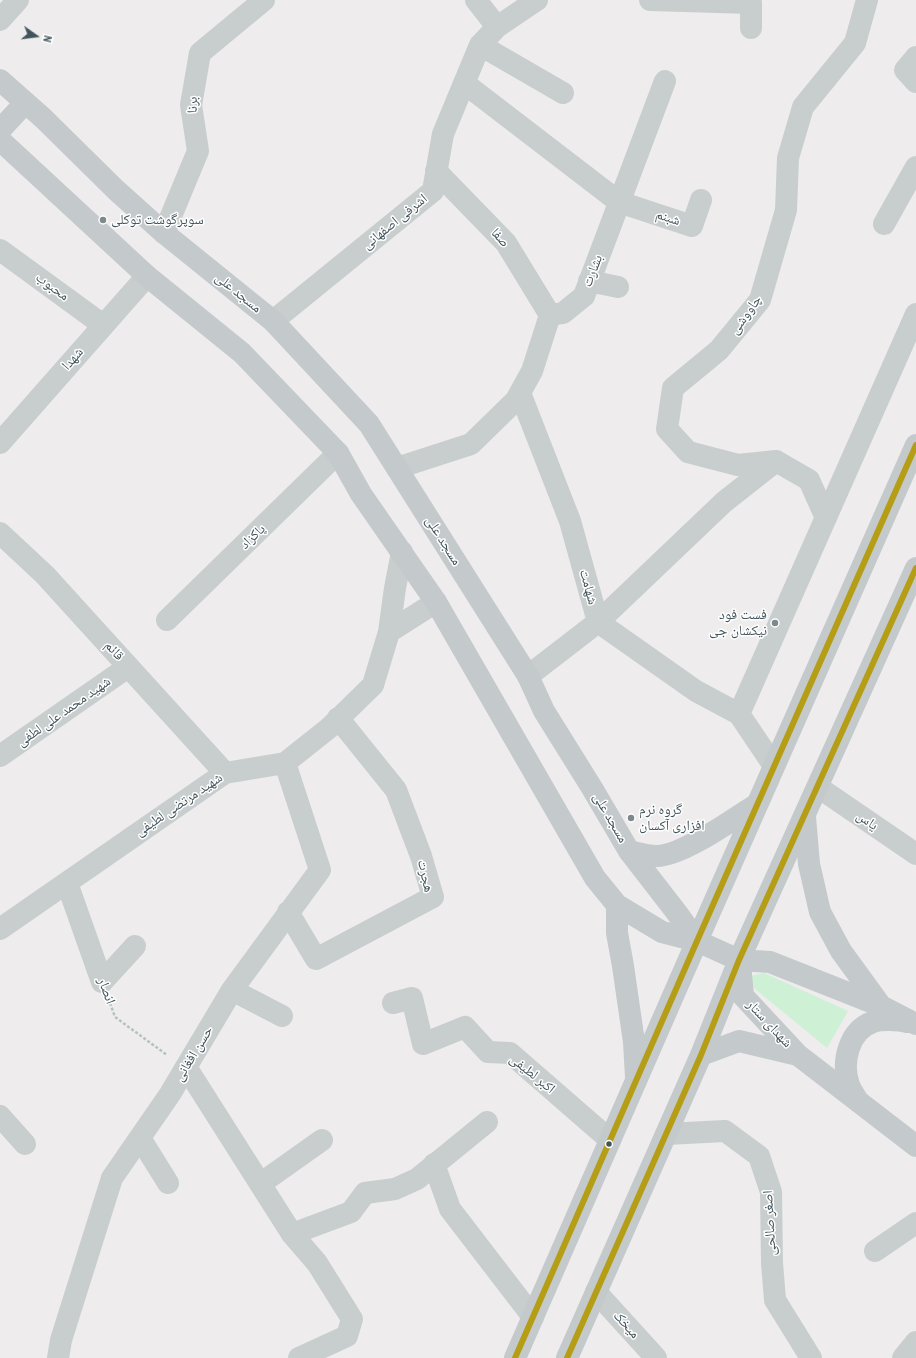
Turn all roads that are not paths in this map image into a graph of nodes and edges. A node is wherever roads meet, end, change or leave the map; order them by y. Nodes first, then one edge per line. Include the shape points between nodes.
1 (1, 0) edge
2 (18, 0) edge
3 (264, 0) edge
4 (476, 0) edge
5 (537, 0) edge
6 (650, 0) edge
7 (867, 0) edge
8 (0, 19) edge
9 (497, 26) junction
10 (751, 28) dead end
11 (480, 45) junction
12 (916, 57) edge
13 (0, 80) edge
14 (665, 81) dead end
15 (916, 82) edge
16 (464, 83) junction
17 (563, 93) dead end
18 (25, 103) junction
19 (0, 130) edge
20 (0, 140) edge
21 (916, 167) edge
22 (436, 171) junction
23 (701, 200) dead end
24 (619, 202) junction
25 (884, 224) dead end
26 (164, 233) junction
27 (0, 250) edge
28 (147, 276) junction
29 (589, 281) junction
30 (618, 287) dead end
31 (916, 314) edge
32 (550, 315) junction
33 (274, 321) junction
34 (103, 325) junction
35 (520, 393) junction
36 (0, 443) edge
37 (916, 445) edge
38 (338, 453) junction
39 (776, 461) junction
40 (397, 468) junction
41 (826, 518) junction
42 (0, 533) edge
43 (402, 552) junction
44 (915, 572) edge
45 (436, 602) junction
46 (167, 620) dead end
47 (598, 622) junction
48 (389, 632) junction
49 (128, 667) junction
50 (528, 676) junction
51 (739, 714) junction
52 (338, 718) junction
53 (0, 756) edge
54 (285, 763) junction
55 (774, 766) junction
56 (225, 773) junction
57 (818, 787) junction
58 (757, 804) junction
59 (805, 816) junction
60 (629, 851) junction
61 (916, 854) edge
62 (66, 883) junction
63 (617, 906) junction
64 (288, 912) junction
65 (0, 929) edge
66 (696, 941) junction
67 (135, 946) dead end
68 (739, 960) junction
69 (232, 990) junction
70 (393, 1003) dead end
71 (881, 1006) junction
72 (282, 1016) dead end
73 (916, 1024) edge
74 (701, 1055) junction
75 (798, 1055) junction
76 (186, 1068) junction
77 (636, 1082) junction
78 (858, 1101) junction
79 (0, 1116) edge
80 (487, 1122) dead end
81 (666, 1134) junction
82 (140, 1138) junction
83 (322, 1140) dead end
84 (610, 1140) junction
85 (25, 1144) dead end
86 (916, 1146) edge
87 (434, 1164) junction
88 (168, 1183) dead end
89 (260, 1184) junction
90 (916, 1223) edge
91 (292, 1234) junction
92 (875, 1251) dead end
93 (596, 1292) junction
94 (533, 1316) junction
95 (916, 1342) edge
96 (58, 1358) edge
97 (299, 1358) edge
98 (515, 1358) edge
99 (567, 1358) edge
100 (656, 1358) edge
101 (811, 1358) edge
102 (903, 1358) edge

1 - 8 street
2 - 8 street
3 - 26 street, برنا via 200,53 191,105 198,151
4 - 9 street
5 - 9 street, اشرفی اصفهانی
6 - 10 street via 751,3
7 - 39 street, چاووشی via 855,43 803,107 788,158 786,210 760,300 719,350 673,388 667,428 688,452 738,465
9 - 11 street, اشرفی اصفهانی
11 - 16 street, اشرفی اصفهانی
11 - 17 street
12 - 15 street via 905,70
13 - 18 main road, مسجد علی
14 - 24 street, بشارت
16 - 22 street, اشرفی اصفهانی via 443,134
16 - 24 street
18 - 19 main road
18 - 26 main road, مسجد علی
20 - 28 main road
21 - 25 street
22 - 32 street, صفا via 506,243
22 - 33 street, اشرفی اصفهانی via 433,192
23 - 24 street, شبنم via 692,226
24 - 29 street, بشارت
26 - 33 main road, مسجد علی
27 - 34 street, محبوب
28 - 34 street, شهدا
28 - 38 main road via 242,353
29 - 30 street
29 - 32 street, بشارت via 584,296 563,314
31 - 41 street
32 - 35 street via 532,371
33 - 40 main road, مسجد علی via 369,424
34 - 36 street, شهدا
35 - 40 street via 471,444
35 - 47 street, شهامت via 570,521
37 - 55 main road
38 - 43 main road via 361,494
38 - 46 street, پاکزاد
39 - 41 street via 809,480
39 - 47 street via 724,502
40 - 50 main road, مسجد علی
41 - 51 street
42 - 49 street, قائم via 46,575
43 - 45 main road
43 - 48 street, شهید مرتضی لطیفی
44 - 57 main road
45 - 48 street
45 - 63 main road via 595,878
47 - 50 street
47 - 51 street, شهامت via 696,691
48 - 52 street, شهید مرتضی لطیفی via 373,685
49 - 53 street, شهید محمد علی لطفی
49 - 56 street, قائم
50 - 60 main road, مسجد علی via 544,711
51 - 55 street
52 - 54 street, شهید مرتضی لطیفی
52 - 64 street, هجرت via 396,790 421,856 432,897 316,959
54 - 56 street, شهید مرتضی لطیفی
54 - 64 street, حسن افغانی via 320,870
55 - 58 main road
56 - 62 street, شهید مرتضی لطیفی
57 - 59 main road
57 - 61 street, یاس
58 - 60 main road via 699,841 674,853 657,856
58 - 66 main road
59 - 68 main road
59 - 71 main road via 809,864 820,912 841,951
60 - 66 main road, مسجد علی
62 - 65 street, شهید مرتضی لطیفی
62 - 67 street, انصار via 102,982
63 - 66 main road via 662,932
63 - 77 main road via 617,933 634,1042
64 - 69 street, حسن افغانی
66 - 68 main road
66 - 77 main road
68 - 71 main road via 770,962
68 - 74 main road
68 - 75 main road, شهدای ستار via 743,996
69 - 72 street
69 - 76 street, حسن افغانی
70 - 84 street, اکبر لطیفی via 412,998 423,1044 465,1027 488,1052 510,1053
71 - 73 main road
73 - 78 main road via 904,1021 874,1021 858,1030 849,1047 846,1066 849,1085
74 - 75 main road via 739,1041
74 - 81 main road
75 - 78 main road, شهدای ستار
76 - 82 street, حسن افغانی
76 - 89 street
77 - 84 main road
78 - 86 main road, شهدای ستار
79 - 85 street
80 - 87 street
81 - 93 main road
81 - 101 street, اصغر صالحی via 725,1131 759,1156 771,1192 775,1300
82 - 88 street
82 - 96 street, حسن افغانی via 112,1178 61,1340
83 - 89 street
84 - 94 main road
87 - 91 street via 417,1179 395,1189 365,1193 351,1212
87 - 94 street via 450,1209
89 - 91 street
90 - 92 street
91 - 97 street via 318,1263 352,1320 347,1336
93 - 99 main road
93 - 100 street, میخک
94 - 98 main road
95 - 102 street

